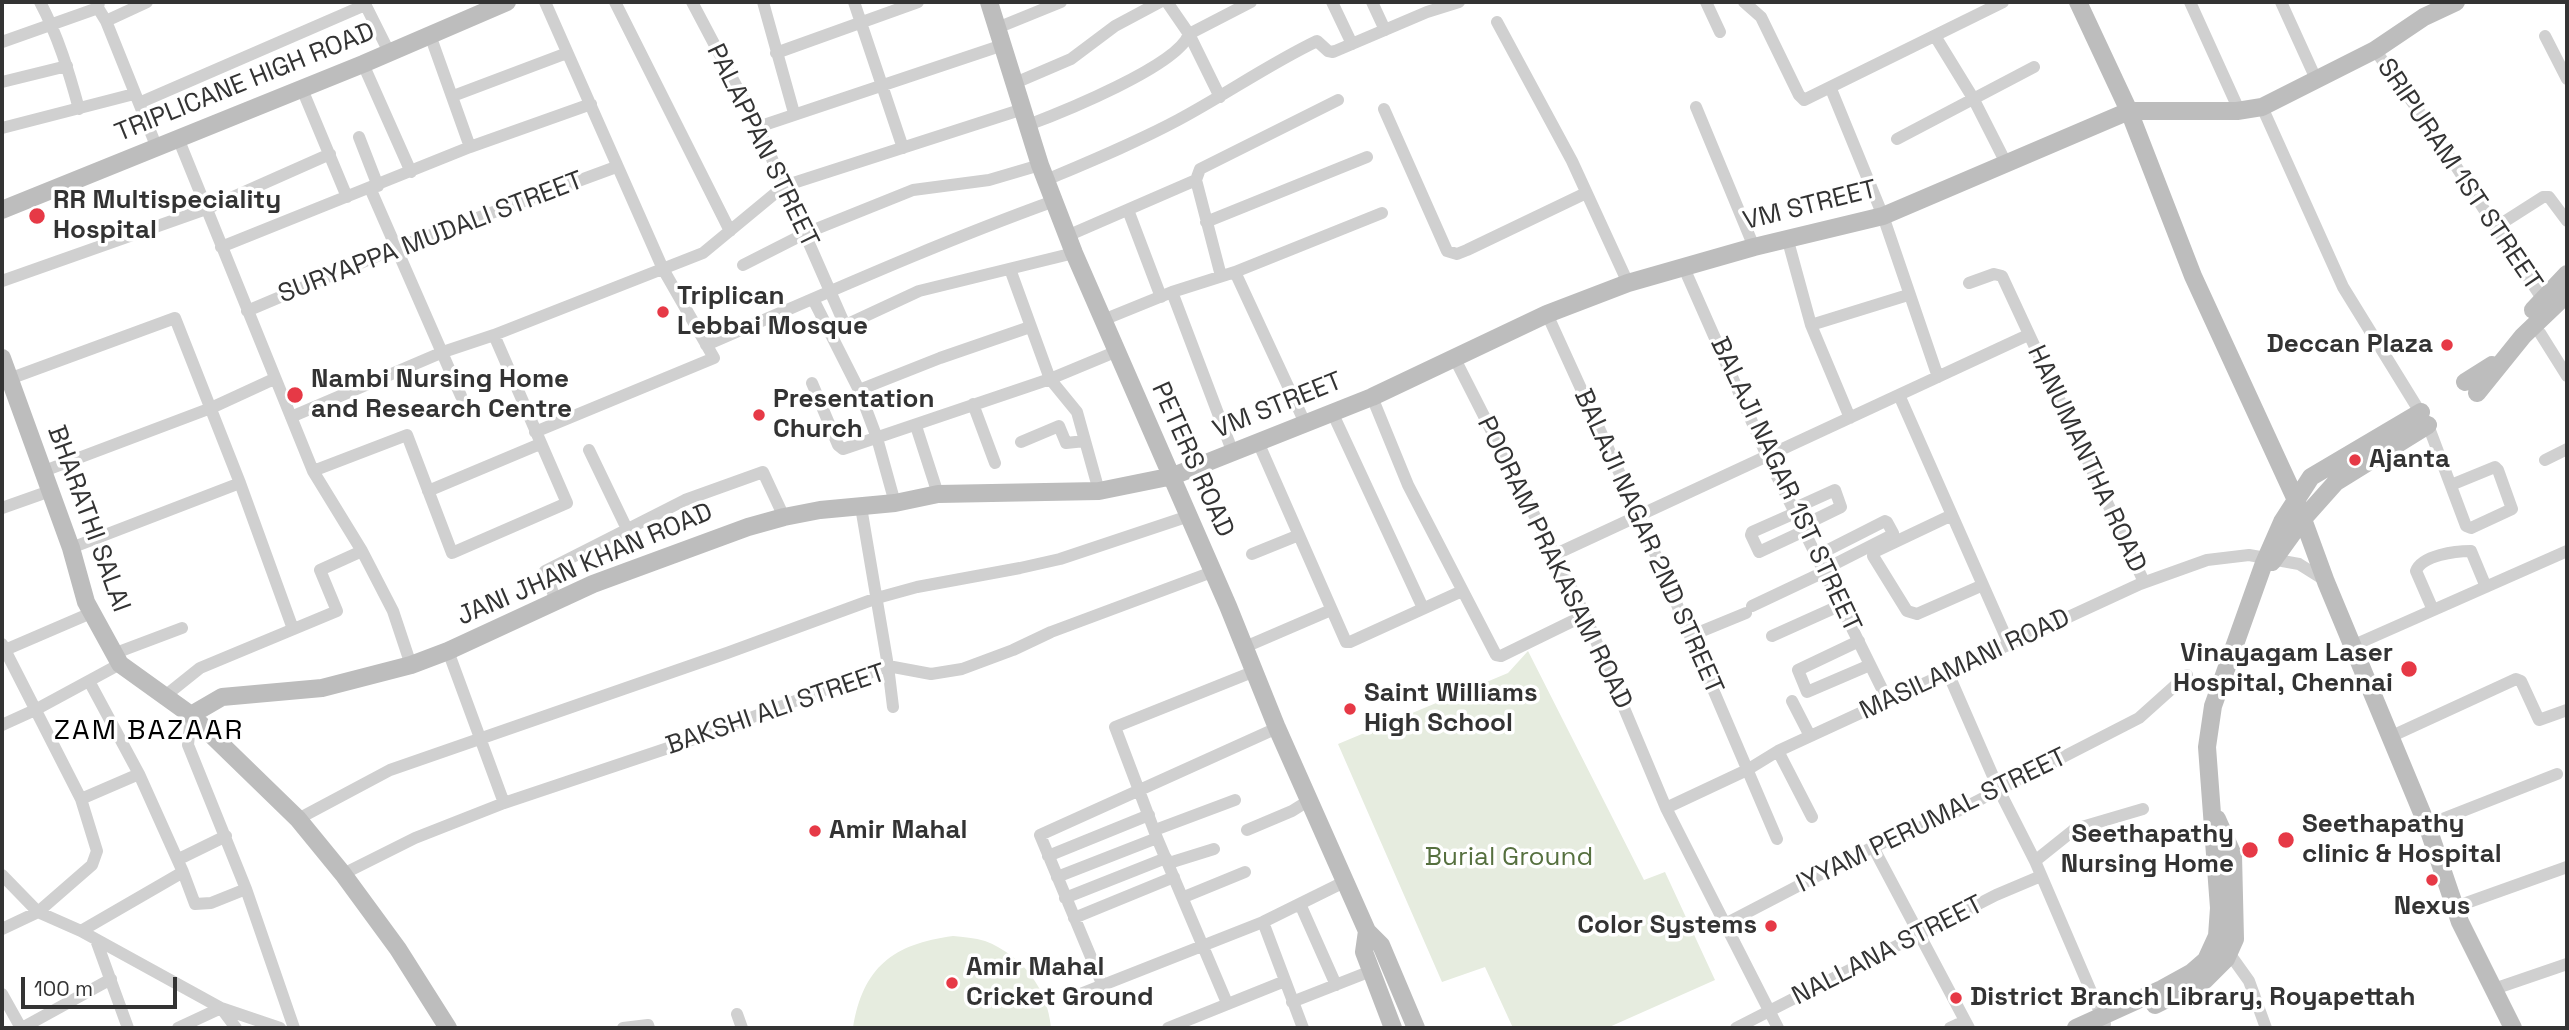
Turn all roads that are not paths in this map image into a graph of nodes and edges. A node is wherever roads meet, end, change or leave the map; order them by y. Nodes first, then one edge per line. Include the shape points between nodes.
1 (40, 2) edge
2 (147, 2) edge
3 (507, 2) edge
4 (545, 2) edge
5 (615, 2) edge
6 (692, 2) edge
7 (762, 2) edge
8 (854, 2) edge
9 (918, 2) edge
10 (989, 2) edge
11 (1061, 2) edge
12 (1160, 2) edge
13 (1167, 2) edge
14 (1251, 2) edge
15 (1332, 2) edge
16 (1372, 2) edge
17 (1459, 2) edge
18 (1706, 2) edge
19 (1744, 2) edge
20 (2003, 2) edge
21 (2078, 2) edge
22 (2190, 2) edge
23 (2281, 2) edge
24 (2456, 2) edge
25 (365, 4) edge
26 (99, 5) edge
27 (1425, 7) edge
28 (106, 21) junction
29 (861, 21) junction
30 (1497, 22) dead end
31 (51, 23) junction
32 (1385, 30) junction
33 (1720, 32) dead end
34 (430, 34) junction
35 (1189, 34) junction
36 (1000, 36) junction
37 (1935, 36) junction
38 (2545, 36) dead end
39 (2, 42) edge
40 (1352, 44) junction
41 (2375, 50) junction
42 (389, 52) junction
43 (567, 53) junction
44 (776, 53) junction
45 (363, 64) junction
46 (68, 66) junction
47 (2034, 67) dead end
48 (2316, 79) junction
49 (2567, 79) edge
50 (2, 82) edge
51 (1015, 82) junction
52 (884, 83) junction
53 (302, 89) junction
54 (1831, 89) junction
55 (453, 96) junction
56 (1220, 97) junction
57 (136, 98) junction
58 (1973, 98) junction
59 (1338, 100) dead end
60 (591, 104) junction
61 (1696, 107) dead end
62 (2262, 107) junction
63 (79, 109) junction
64 (1384, 109) dead end
65 (2239, 110) junction
66 (2129, 111) junction
67 (794, 113) junction
68 (1025, 117) junction
69 (758, 127) junction
70 (2, 128) edge
71 (359, 137) dead end
72 (178, 138) junction
73 (1897, 139) dead end
74 (470, 147) junction
75 (158, 148) junction
76 (903, 148) junction
77 (330, 154) junction
78 (1367, 157) dead end
79 (2006, 163) junction
80 (616, 166) junction
81 (411, 172) junction
82 (1043, 172) junction
83 (1196, 180) junction
84 (784, 186) junction
85 (374, 187) junction
86 (1586, 193) junction
87 (347, 197) junction
88 (1054, 201) junction
89 (206, 209) junction
90 (1128, 209) junction
91 (2, 210) edge
92 (1382, 213) dead end
93 (1882, 216) junction
94 (2567, 221) edge
95 (1206, 222) junction
96 (2496, 227) junction
97 (730, 231) junction
98 (806, 233) junction
99 (1068, 236) junction
100 (1788, 240) junction
101 (221, 247) junction
102 (1754, 247) junction
103 (396, 248) junction
104 (1074, 253) junction
105 (743, 265) dead end
106 (1684, 268) junction
107 (663, 269) junction
108 (1010, 269) junction
109 (1235, 272) junction
110 (2567, 274) edge
111 (1221, 276) junction
112 (2, 282) edge
113 (1628, 283) junction
114 (1969, 284) dead end
115 (831, 292) junction
116 (1166, 294) junction
117 (2567, 294) edge
118 (1908, 295) junction
119 (813, 299) junction
120 (2543, 300) junction
121 (2567, 307) edge
122 (247, 311) junction
123 (1547, 314) junction
124 (1102, 320) junction
125 (1811, 325) junction
126 (1030, 327) junction
127 (2540, 333) junction
128 (494, 335) junction
129 (2028, 335) junction
130 (706, 345) junction
131 (443, 352) junction
132 (1115, 352) junction
133 (2498, 356) junction
134 (2, 358) edge
135 (1455, 359) junction
136 (2567, 376) edge
137 (1938, 377) junction
138 (274, 379) junction
139 (1049, 379) junction
140 (812, 383) dead end
141 (9, 389) edge
142 (859, 390) junction
143 (1899, 395) junction
144 (461, 396) dead end
145 (1372, 397) junction
146 (973, 404) junction
147 (211, 408) junction
148 (1332, 412) junction
149 (291, 417) junction
150 (1850, 418) junction
151 (2425, 418) junction
152 (1305, 423) junction
153 (916, 426) junction
154 (538, 438) junction
155 (877, 438) junction
156 (1085, 440) junction
157 (1258, 442) junction
158 (1021, 443) dead end
159 (2567, 449) edge
160 (589, 450) dead end
161 (1233, 453) junction
162 (1767, 456) junction
163 (2545, 460) dead end
164 (995, 463) dead end
165 (44, 471) junction
166 (313, 471) junction
167 (1173, 476) junction
168 (240, 483) junction
169 (1831, 484) dead end
170 (2451, 485) junction
171 (50, 491) junction
172 (428, 491) junction
173 (1098, 491) junction
174 (938, 494) junction
175 (2296, 500) junction
176 (895, 503) junction
177 (860, 507) junction
178 (2, 508) edge
179 (1793, 508) junction
180 (1952, 515) junction
181 (1189, 516) junction
182 (1639, 516) junction
183 (784, 517) junction
184 (2303, 519) junction
185 (627, 529) junction
186 (1804, 531) junction
187 (1298, 535) junction
188 (71, 548) junction
189 (362, 551) junction
190 (2567, 551) edge
191 (1252, 554) dead end
192 (1556, 554) junction
193 (1816, 556) junction
194 (1762, 557) dead end
195 (2267, 563) junction
196 (1824, 571) junction
197 (1212, 572) junction
198 (2144, 582) junction
199 (2326, 582) junction
200 (1983, 585) junction
201 (2486, 587) junction
202 (1462, 590) junction
203 (877, 598) junction
204 (556, 601) junction
205 (1841, 605) junction
206 (1423, 608) junction
207 (1331, 610) junction
208 (2433, 610) junction
209 (91, 613) junction
210 (1586, 615) junction
211 (183, 628) dead end
212 (293, 629) junction
213 (1690, 636) junction
214 (1772, 636) dead end
215 (1859, 641) junction
216 (2009, 644) junction
217 (2352, 646) junction
218 (3, 647) edge
219 (1245, 647) junction
220 (448, 651) junction
221 (116, 659) junction
222 (1870, 664) junction
223 (411, 665) junction
224 (888, 666) junction
225 (7, 667) edge
226 (1255, 671) junction
227 (1948, 673) junction
228 (2187, 675) dead end
229 (89, 681) junction
230 (165, 696) junction
231 (1792, 701) dead end
232 (1888, 701) junction
233 (893, 707) dead end
234 (35, 710) junction
235 (2567, 710) edge
236 (191, 715) junction
237 (2, 725) edge
238 (1277, 728) junction
239 (1810, 736) junction
240 (2392, 736) junction
241 (481, 737) junction
242 (1778, 751) junction
243 (1747, 770) junction
244 (139, 774) junction
245 (2557, 774) dead end
246 (1140, 790) junction
247 (1999, 790) junction
248 (81, 799) junction
249 (1235, 800) dead end
250 (1308, 801) junction
251 (504, 803) junction
252 (2212, 806) junction
253 (1666, 808) junction
254 (2143, 809) dead end
255 (1149, 815) junction
256 (1812, 817) dead end
257 (298, 819) junction
258 (2427, 825) junction
259 (1247, 830) dead end
260 (1156, 834) junction
261 (226, 836) junction
262 (1777, 839) dead end
263 (1873, 847) junction
264 (1214, 849) dead end
265 (1048, 856) junction
266 (179, 859) junction
267 (1168, 861) junction
268 (2035, 861) junction
269 (2567, 867) edge
270 (183, 872) junction
271 (1245, 872) dead end
272 (343, 874) junction
273 (2, 875) edge
274 (2041, 876) junction
275 (1057, 877) junction
276 (1174, 877) junction
277 (1344, 881) junction
278 (246, 889) junction
279 (1184, 897) junction
280 (1065, 898) junction
281 (1300, 904) junction
282 (2455, 907) junction
283 (38, 912) junction
284 (1074, 918) junction
285 (1263, 922) junction
286 (1725, 924) junction
287 (2, 929) edge
288 (81, 931) junction
289 (1367, 932) junction
290 (1919, 936) junction
291 (96, 940) junction
292 (1204, 946) junction
293 (2229, 953) junction
294 (2567, 964) edge
295 (1377, 970) junction
296 (111, 979) junction
297 (1285, 981) junction
298 (1336, 985) junction
299 (1103, 986) junction
300 (2494, 989) junction
301 (2, 993) edge
302 (1070, 998) dead end
303 (1292, 1002) junction
304 (1227, 1003) junction
305 (221, 1009) junction
306 (1769, 1012) junction
307 (737, 1014) dead end
308 (2101, 1023) edge
309 (1967, 1025) edge
310 (649, 1027) edge
311 (21, 1028) edge
312 (128, 1028) edge
313 (178, 1028) edge
314 (236, 1028) edge
315 (280, 1028) edge
316 (294, 1028) edge
317 (448, 1028) edge
318 (623, 1028) edge
319 (742, 1028) edge
320 (1168, 1028) edge
321 (1303, 1028) edge
322 (1394, 1028) edge
323 (1406, 1028) edge
324 (1416, 1028) edge
325 (1736, 1028) edge
326 (1778, 1028) edge
327 (1950, 1028) edge
328 (2076, 1028) edge
329 (2266, 1028) edge
330 (2513, 1028) edge

1 - 31 street
2 - 28 street
3 - 34 main road, TRIPLICANE HIGH ROAD
4 - 43 street
5 - 97 street
6 - 69 street, PALAPPAN STREET
7 - 44 street
8 - 29 street
9 - 29 street
10 - 36 main road, PETERS ROAD
11 - 36 street
12 - 51 street via 1115,26 1071,59
13 - 35 street
14 - 35 street
15 - 40 street
16 - 32 street
17 - 27 street
18 - 33 street
19 - 54 street via 1761,18 1799,95 1804,100
20 - 37 street
21 - 66 main road
22 - 65 street
23 - 48 street
24 - 41 main road, VM STREET
25 - 42 street
25 - 57 street
26 - 28 street
26 - 31 street
27 - 32 street
28 - 57 street
29 - 44 street
29 - 52 street
30 - 86 street
31 - 39 street
31 - 46 street
32 - 40 street
34 - 42 main road, TRIPLICANE HIGH ROAD
34 - 55 street
35 - 56 street
35 - 68 street via 1172,52 1127,82 1073,109
36 - 51 main road, PETERS ROAD
36 - 52 street
37 - 54 street
37 - 58 street
38 - 49 street
40 - 56 street via 1331,52 1317,41
41 - 48 main road, VM STREET
41 - 96 street, SRIPURAM 1ST STREET
42 - 45 main road, TRIPLICANE HIGH ROAD
43 - 55 street
43 - 60 street
44 - 67 street
45 - 53 main road, TRIPLICANE HIGH ROAD
45 - 81 street
46 - 50 street
46 - 63 street
47 - 58 street
48 - 62 main road, VM STREET
51 - 68 main road, PETERS ROAD
52 - 67 street
52 - 76 street
53 - 72 main road, TRIPLICANE HIGH ROAD
53 - 77 street
54 - 93 street
55 - 74 street
56 - 82 street via 1114,151
57 - 63 street
57 - 75 street
58 - 73 street
58 - 79 street
59 - 83 street via 1200,169
60 - 74 street
60 - 80 street
61 - 102 street
62 - 65 main road, VM STREET
62 - 151 street via 2343,287
63 - 70 street
64 - 86 street via 1447,251 1467,250
65 - 66 main road, VM STREET
66 - 79 main road, VM STREET
66 - 175 main road via 2193,276
67 - 69 street
68 - 76 street
68 - 82 main road, PETERS ROAD
69 - 84 street, PALAPPAN STREET
71 - 85 street
72 - 75 main road, TRIPLICANE HIGH ROAD
72 - 89 street
74 - 81 street
75 - 91 main road, TRIPLICANE HIGH ROAD
76 - 84 street
77 - 87 street
77 - 89 street
78 - 95 street
79 - 93 main road, VM STREET
80 - 103 street, SURYAPPA MUDALI STREET
80 - 107 street
81 - 85 street
82 - 88 main road, PETERS ROAD
82 - 98 street via 914,190
83 - 90 street
83 - 95 street
84 - 97 street
84 - 98 street, PALAPPAN STREET
85 - 87 street
85 - 103 street
86 - 113 street
87 - 101 street
88 - 99 main road, PETERS ROAD
88 - 115 street via 888,264
89 - 101 street
89 - 112 street
90 - 99 street
90 - 116 street
92 - 109 street
93 - 100 main road, VM STREET
93 - 118 street
94 - 96 street via 2549,197 2543,197
95 - 111 street
96 - 120 street, SRIPURAM 1ST STREET
97 - 107 street via 704,253
98 - 105 street
98 - 115 street, PALAPPAN STREET
99 - 104 main road, PETERS ROAD
100 - 102 main road, VM STREET
100 - 125 street
101 - 122 street
102 - 106 main road, VM STREET
103 - 122 street, SURYAPPA MUDALI STREET
103 - 131 street
104 - 108 street
104 - 124 main road, PETERS ROAD
106 - 113 main road, VM STREET
106 - 162 street, BALAJI NAGAR 1ST STREET
107 - 128 street
107 - 130 street
108 - 115 street, PALAPPAN STREET via 919,291 848,324
108 - 126 street
109 - 111 street
109 - 152 street
110 - 120 main road
111 - 116 street
113 - 123 main road, VM STREET
114 - 129 street, HANUMANTHA ROAD via 1994,274 2002,276
115 - 119 street
116 - 124 street
116 - 161 street
117 - 133 main road
118 - 125 street
118 - 137 street
119 - 130 street
119 - 142 street
120 - 133 main road
121 - 127 main road
122 - 138 street
123 - 135 main road, VM STREET
123 - 182 street, BALAJI NAGAR 2ND STREET
124 - 132 main road, PETERS ROAD
125 - 150 street
126 - 139 street
126 - 142 street
127 - 133 main road via 2496,380 2471,388
127 - 136 street
128 - 131 street
128 - 154 street
129 - 137 street
129 - 198 street, HANUMANTHA ROAD
130 - 154 street via 714,358
131 - 144 street
131 - 149 street
132 - 139 street
132 - 167 main road, PETERS ROAD
134 - 141 main road, BHARATHI SALAI
135 - 145 main road, VM STREET
135 - 192 street, POORAM PRAKASAM ROAD
137 - 143 street
138 - 147 street
138 - 149 street
139 - 146 street
139 - 156 street via 1077,412
140 - 155 street via 838,445 843,449
141 - 147 street via 175,318
141 - 165 main road, BHARATHI SALAI
142 - 155 street
143 - 150 street
143 - 180 street
145 - 148 main road, VM STREET
145 - 202 street via 1408,485
146 - 153 street
146 - 164 street
147 - 165 street
147 - 168 street
148 - 152 main road, VM STREET
148 - 206 street
149 - 166 street
150 - 162 street
151 - 170 street
151 - 175 main road via 2311,477
151 - 184 main road via 2336,482
152 - 157 main road, VM STREET
153 - 155 street
153 - 174 street
154 - 172 street
154 - 172 street via 567,503 452,552
155 - 176 street
156 - 158 street via 1066,443 1059,426
156 - 173 street
157 - 161 main road, VM STREET
157 - 187 street
159 - 163 street
160 - 185 street
161 - 167 main road, VM STREET
162 - 179 street, BALAJI NAGAR 1ST STREET
162 - 182 street
165 - 171 main road, BHARATHI SALAI
166 - 172 street via 407,435
166 - 189 street
167 - 173 main road, JANI JHAN KHAN ROAD
167 - 181 main road, PETERS ROAD
168 - 188 street
168 - 212 street
169 - 179 street
170 - 170 street via 2495,467 2512,509 2468,527
171 - 178 street
171 - 188 main road, BHARATHI SALAI
173 - 174 main road, JANI JHAN KHAN ROAD
174 - 176 main road, JANI JHAN KHAN ROAD
175 - 184 main road
175 - 195 main road via 2282,522
176 - 177 main road, JANI JHAN KHAN ROAD
177 - 183 main road, JANI JHAN KHAN ROAD
177 - 203 street
179 - 186 street, BALAJI NAGAR 1ST STREET
179 - 186 street via 1835,490 1841,507
179 - 186 street via 1752,532 1756,550
180 - 200 street
180 - 200 street via 1873,556 1912,614
181 - 197 main road, PETERS ROAD
181 - 203 street via 1060,559
182 - 192 street
182 - 213 street, BALAJI NAGAR 2ND STREET
183 - 185 street via 763,472 685,500
183 - 204 main road, JANI JHAN KHAN ROAD
184 - 195 main road
184 - 199 main road
185 - 204 street via 545,571
186 - 193 street, BALAJI NAGAR 1ST STREET
186 - 194 street
187 - 191 street
187 - 207 street
188 - 209 main road, BHARATHI SALAI
189 - 212 street via 320,569 337,611
189 - 223 street via 393,611
190 - 201 street
192 - 210 street, POORAM PRAKASAM ROAD
193 - 196 street, BALAJI NAGAR 1ST STREET
193 - 196 street via 1885,521 1893,533
195 - 198 street, MASILAMANI ROAD via 2249,555 2207,561
195 - 199 street, MASILAMANI ROAD via 2299,565
195 - 252 main road via 2213,706 2207,747
196 - 205 street, BALAJI NAGAR 1ST STREET
196 - 213 street
197 - 219 main road, PETERS ROAD
197 - 224 street, BAKSHI ALI STREET via 962,669 931,674
198 - 216 street, MASILAMANI ROAD
199 - 217 main road
200 - 216 street
201 - 208 street
201 - 208 street via 2470,551 2440,554 2416,571
202 - 206 street
202 - 210 street via 1499,656
203 - 224 street
203 - 241 street
204 - 220 main road, JANI JHAN KHAN ROAD
205 - 214 street
205 - 215 street, BALAJI NAGAR 1ST STREET
206 - 207 street via 1350,642
207 - 219 street
208 - 217 street
209 - 218 street
209 - 221 main road, BHARATHI SALAI
210 - 253 street, POORAM PRAKASAM ROAD
211 - 221 street
212 - 230 street via 200,668
213 - 243 street, BALAJI NAGAR 2ND STREET
215 - 222 street, BALAJI NAGAR 1ST STREET
215 - 222 street via 1800,669 1807,692
216 - 227 street, MASILAMANI ROAD
217 - 240 main road
218 - 225 street
219 - 226 main road, PETERS ROAD
220 - 223 main road, JANI JHAN KHAN ROAD
220 - 241 street
221 - 229 street
221 - 230 main road, BHARATHI SALAI
222 - 232 street, BALAJI NAGAR 1ST STREET
223 - 236 main road, JANI JHAN KHAN ROAD via 322,688 222,696
224 - 233 street
224 - 251 street, BAKSHI ALI STREET via 689,741
225 - 234 street
226 - 238 main road, PETERS ROAD
226 - 246 street via 1115,728
227 - 232 street, MASILAMANI ROAD
227 - 247 street
228 - 247 street, IYYAM PERUMAL STREET via 2139,718
229 - 234 street
229 - 244 street
230 - 236 main road, BHARATHI SALAI
231 - 239 street
232 - 239 street, MASILAMANI ROAD
234 - 237 street
234 - 248 street
235 - 240 street via 2539,720 2519,680 2514,680
236 - 257 main road, BHARATHI SALAI
236 - 261 street via 188,745
238 - 246 street
238 - 250 main road, PETERS ROAD
239 - 242 street, MASILAMANI ROAD
240 - 258 main road
241 - 251 street
241 - 257 street via 390,770
242 - 243 street, MASILAMANI ROAD
242 - 256 street
243 - 253 street, MASILAMANI ROAD
243 - 262 street, BALAJI NAGAR 2ND STREET
244 - 248 street
244 - 266 street
245 - 258 street
246 - 255 street
246 - 265 street via 1040,835
247 - 263 street, IYYAM PERUMAL STREET
247 - 268 street
248 - 283 street via 97,851 92,864
249 - 260 street
250 - 259 street
250 - 277 main road, PETERS ROAD
251 - 272 street, BAKSHI ALI STREET via 415,838
252 - 293 main road via 2233,855 2235,939
252 - 308 main road via 2219,908 2217,936 2206,960 2192,973
253 - 286 street, POORAM PRAKASAM ROAD
254 - 268 street via 2075,829
255 - 260 street
255 - 265 street
257 - 272 main road, BHARATHI SALAI
258 - 282 main road
260 - 267 street
260 - 275 street
261 - 266 street
261 - 278 street
263 - 286 street, IYYAM PERUMAL STREET
263 - 290 street
264 - 267 street
265 - 275 street
266 - 270 street
267 - 276 street
267 - 280 street
268 - 274 street
269 - 282 street
270 - 278 street via 195,904 211,903
270 - 288 street
271 - 279 street
272 - 317 main road, BHARATHI SALAI
273 - 283 street
274 - 290 street, NALLANA STREET
274 - 308 street
275 - 280 street
276 - 279 street
276 - 284 street
277 - 281 street
277 - 289 main road, PETERS ROAD
278 - 316 street
279 - 292 street
280 - 284 street
281 - 285 street
281 - 298 street
282 - 300 main road
283 - 287 street
283 - 288 street
284 - 299 street
285 - 292 street
285 - 297 street
286 - 306 street, POORAM PRAKASAM ROAD
288 - 291 street
289 - 295 main road, PETERS ROAD via 1364,952
289 - 324 main road, PETERS ROAD via 1381,945
290 - 306 street, NALLANA STREET
290 - 309 street
291 - 296 street
291 - 305 street
292 - 299 street
292 - 304 street
293 - 308 main road via 2205,980 2149,1008
293 - 329 street via 2249,981
294 - 300 street
295 - 298 street
295 - 322 main road, PETERS ROAD
295 - 323 main road
296 - 311 street
296 - 312 street
297 - 303 street
297 - 304 street
298 - 303 street
299 - 302 street
300 - 330 main road
301 - 311 street
303 - 321 street
304 - 320 street
305 - 313 street
305 - 314 street
305 - 315 street
306 - 325 street, NALLANA STREET
306 - 326 street, POORAM PRAKASAM ROAD
307 - 319 street
308 - 328 main road
309 - 327 street
310 - 318 street

